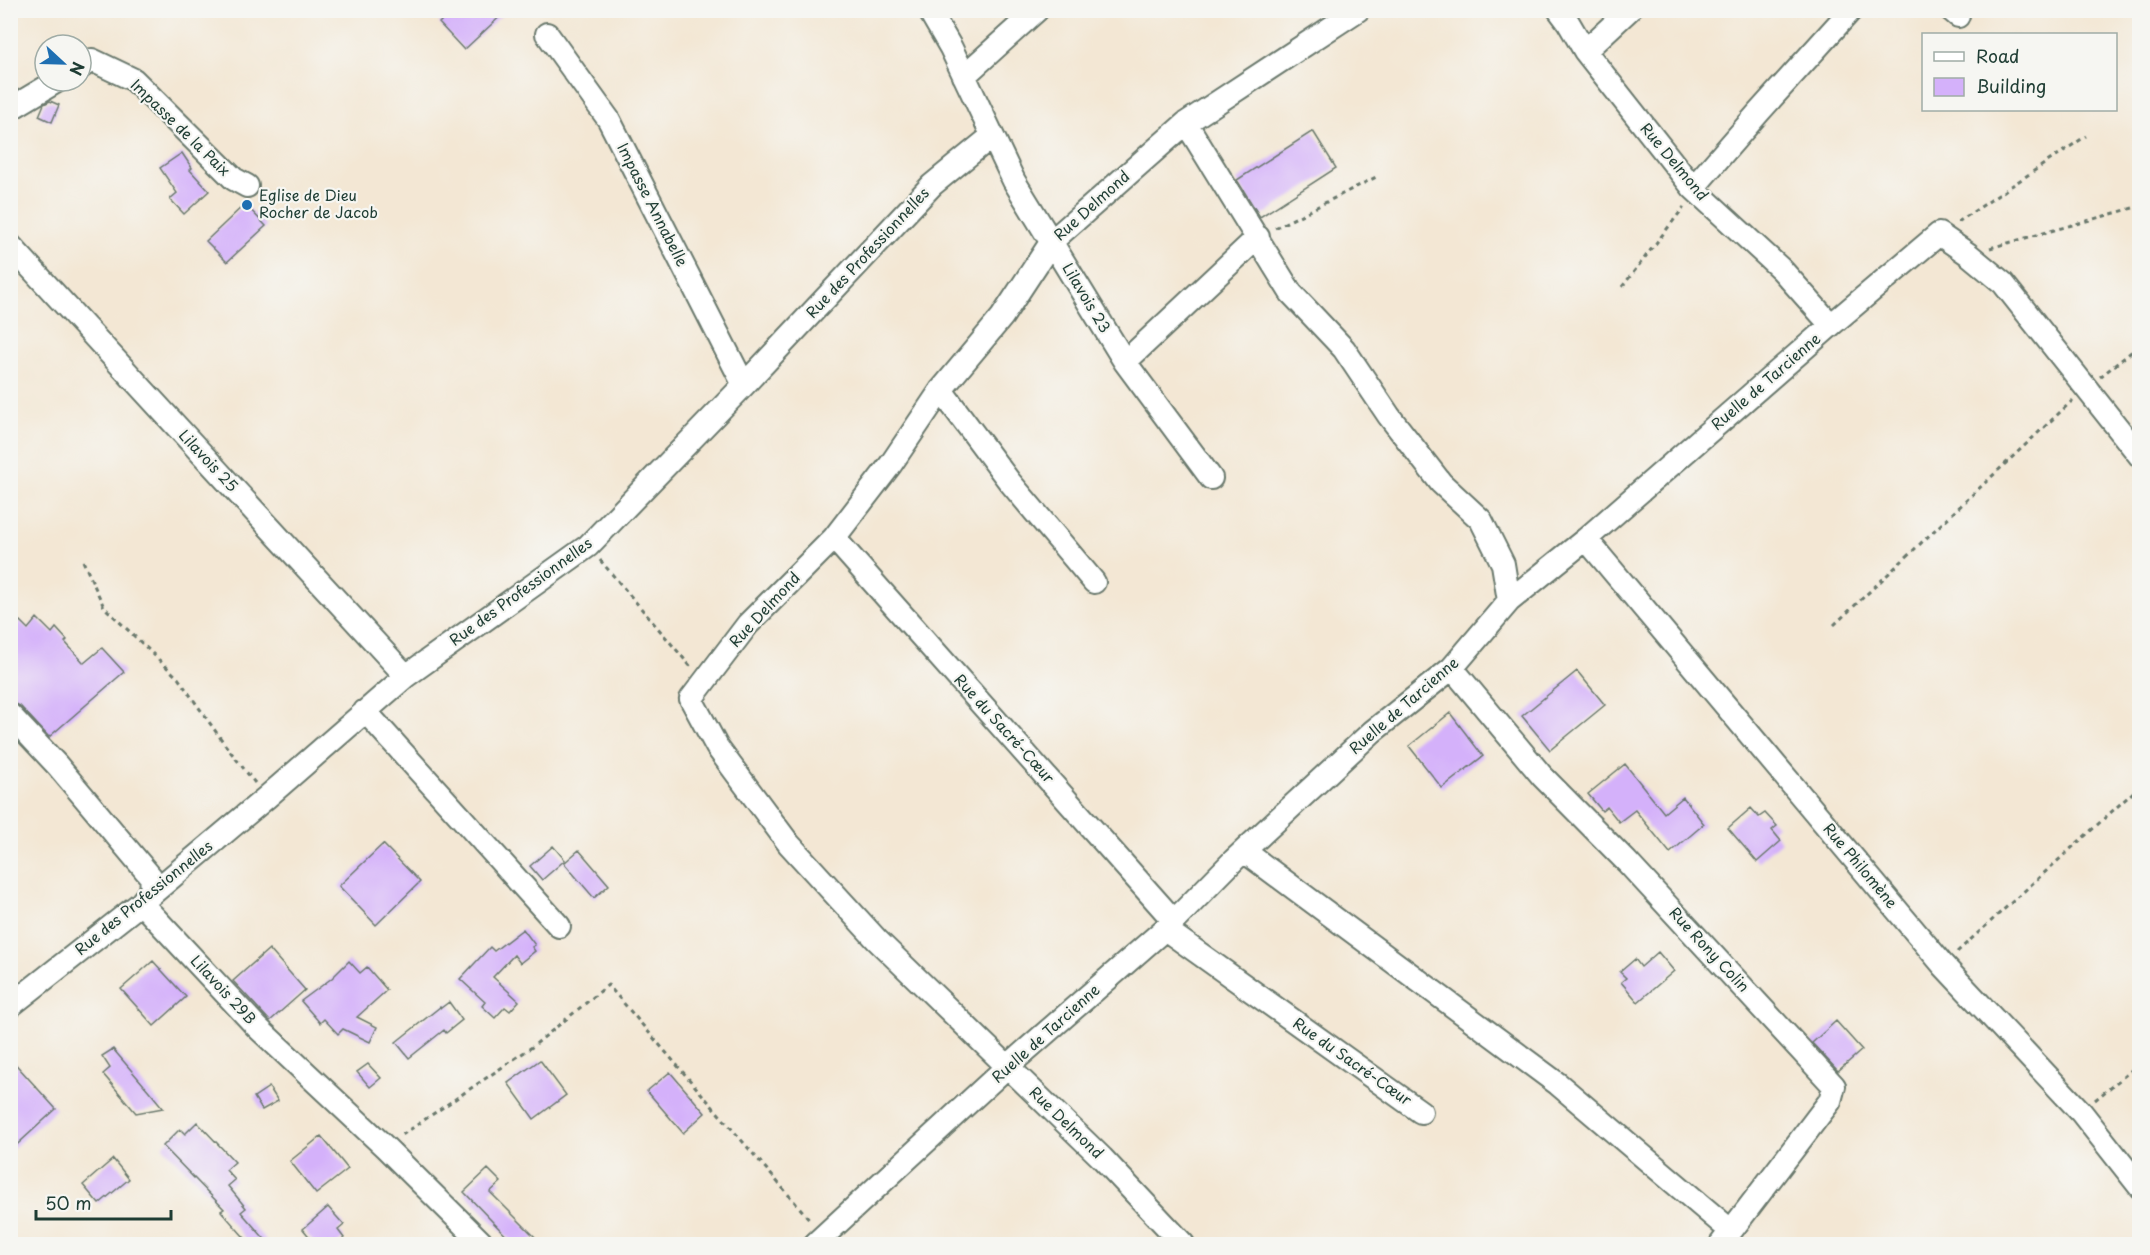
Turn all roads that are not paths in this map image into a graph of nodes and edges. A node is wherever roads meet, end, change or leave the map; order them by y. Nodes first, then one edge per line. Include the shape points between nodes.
1 (929, 10) edge
2 (1037, 10) edge
3 (1358, 10) edge
4 (1559, 10) edge
5 (1629, 10) edge
6 (1851, 10) edge
7 (546, 34) dead end
8 (1585, 51) junction
9 (93, 60) edge
10 (964, 76) junction
11 (37, 93) edge
12 (10, 109) edge
13 (1186, 123) junction
14 (993, 136) junction
15 (247, 186) dead end
16 (1694, 190) junction
17 (1258, 237) junction
18 (1052, 241) junction
19 (10, 245) edge
20 (1831, 325) junction
21 (1125, 363) junction
22 (744, 385) junction
23 (941, 390) junction
24 (2139, 456) edge
25 (1211, 478) dead end
26 (834, 538) junction
27 (1586, 539) junction
28 (1095, 582) dead end
29 (1509, 601) junction
30 (1452, 668) junction
31 (406, 676) junction
32 (366, 711) junction
33 (10, 715) edge
34 (1244, 851) junction
35 (141, 903) junction
36 (1170, 925) junction
37 (559, 926) dead end
38 (10, 1006) edge
39 (1008, 1066) junction
40 (1421, 1112) dead end
41 (2139, 1187) edge
42 (1726, 1238) edge
43 (819, 1240) edge
44 (483, 1245) edge
45 (1183, 1245) edge

1 - 10 street, Lilavois 23
2 - 10 street
3 - 13 street, Rue Delmond
4 - 8 street, Rue Delmond
5 - 8 street
6 - 16 street
7 - 22 street, Impasse Annabelle via 609,120
8 - 16 street, Rue Delmond
9 - 15 street, Impasse de la Paix via 134,80 234,179
10 - 14 street, Lilavois 23
11 - 12 street
13 - 17 street
13 - 18 street, Rue Delmond
14 - 18 street, Lilavois 23 via 1014,181
14 - 22 street, Rue des Professionnelles via 932,185
16 - 20 street, Rue Delmond via 1782,270
17 - 21 street
17 - 29 street via 1291,293 1344,349 1441,483 1481,520 1503,564
18 - 21 street, Lilavois 23
18 - 23 street, Rue Delmond via 1002,317
19 - 31 street, Lilavois 25
20 - 24 street, Ruelle de Tarcienne via 1939,234 2003,283
20 - 27 street, Ruelle de Tarcienne
21 - 25 street, Lilavois 23
22 - 31 street, Rue des Professionnelles via 588,546
23 - 26 street, Rue Delmond
23 - 28 street via 1009,481
26 - 36 street, Rue du Sacré-Cœur
26 - 39 street, Rue Delmond via 748,624 691,699 717,747 789,844 877,940
27 - 29 street, Ruelle de Tarcienne
27 - 41 street, Rue Philomène via 1943,965 2081,1112
29 - 30 street, Ruelle de Tarcienne
30 - 34 street, Ruelle de Tarcienne via 1372,732
30 - 42 street, Rue Rony Colin via 1542,776 1834,1086 1830,1101
31 - 32 street, Rue des Professionnelles
32 - 35 street, Rue des Professionnelles
32 - 37 street
33 - 35 street via 151,878 152,890
34 - 36 street, Ruelle de Tarcienne
34 - 42 street via 1558,1084
35 - 38 street, Rue des Professionnelles
35 - 44 street, Lilavois 29B via 257,1027
36 - 39 street, Ruelle de Tarcienne
36 - 40 street, Rue du Sacré-Cœur
39 - 43 street, Ruelle de Tarcienne
39 - 45 street, Rue Delmond

